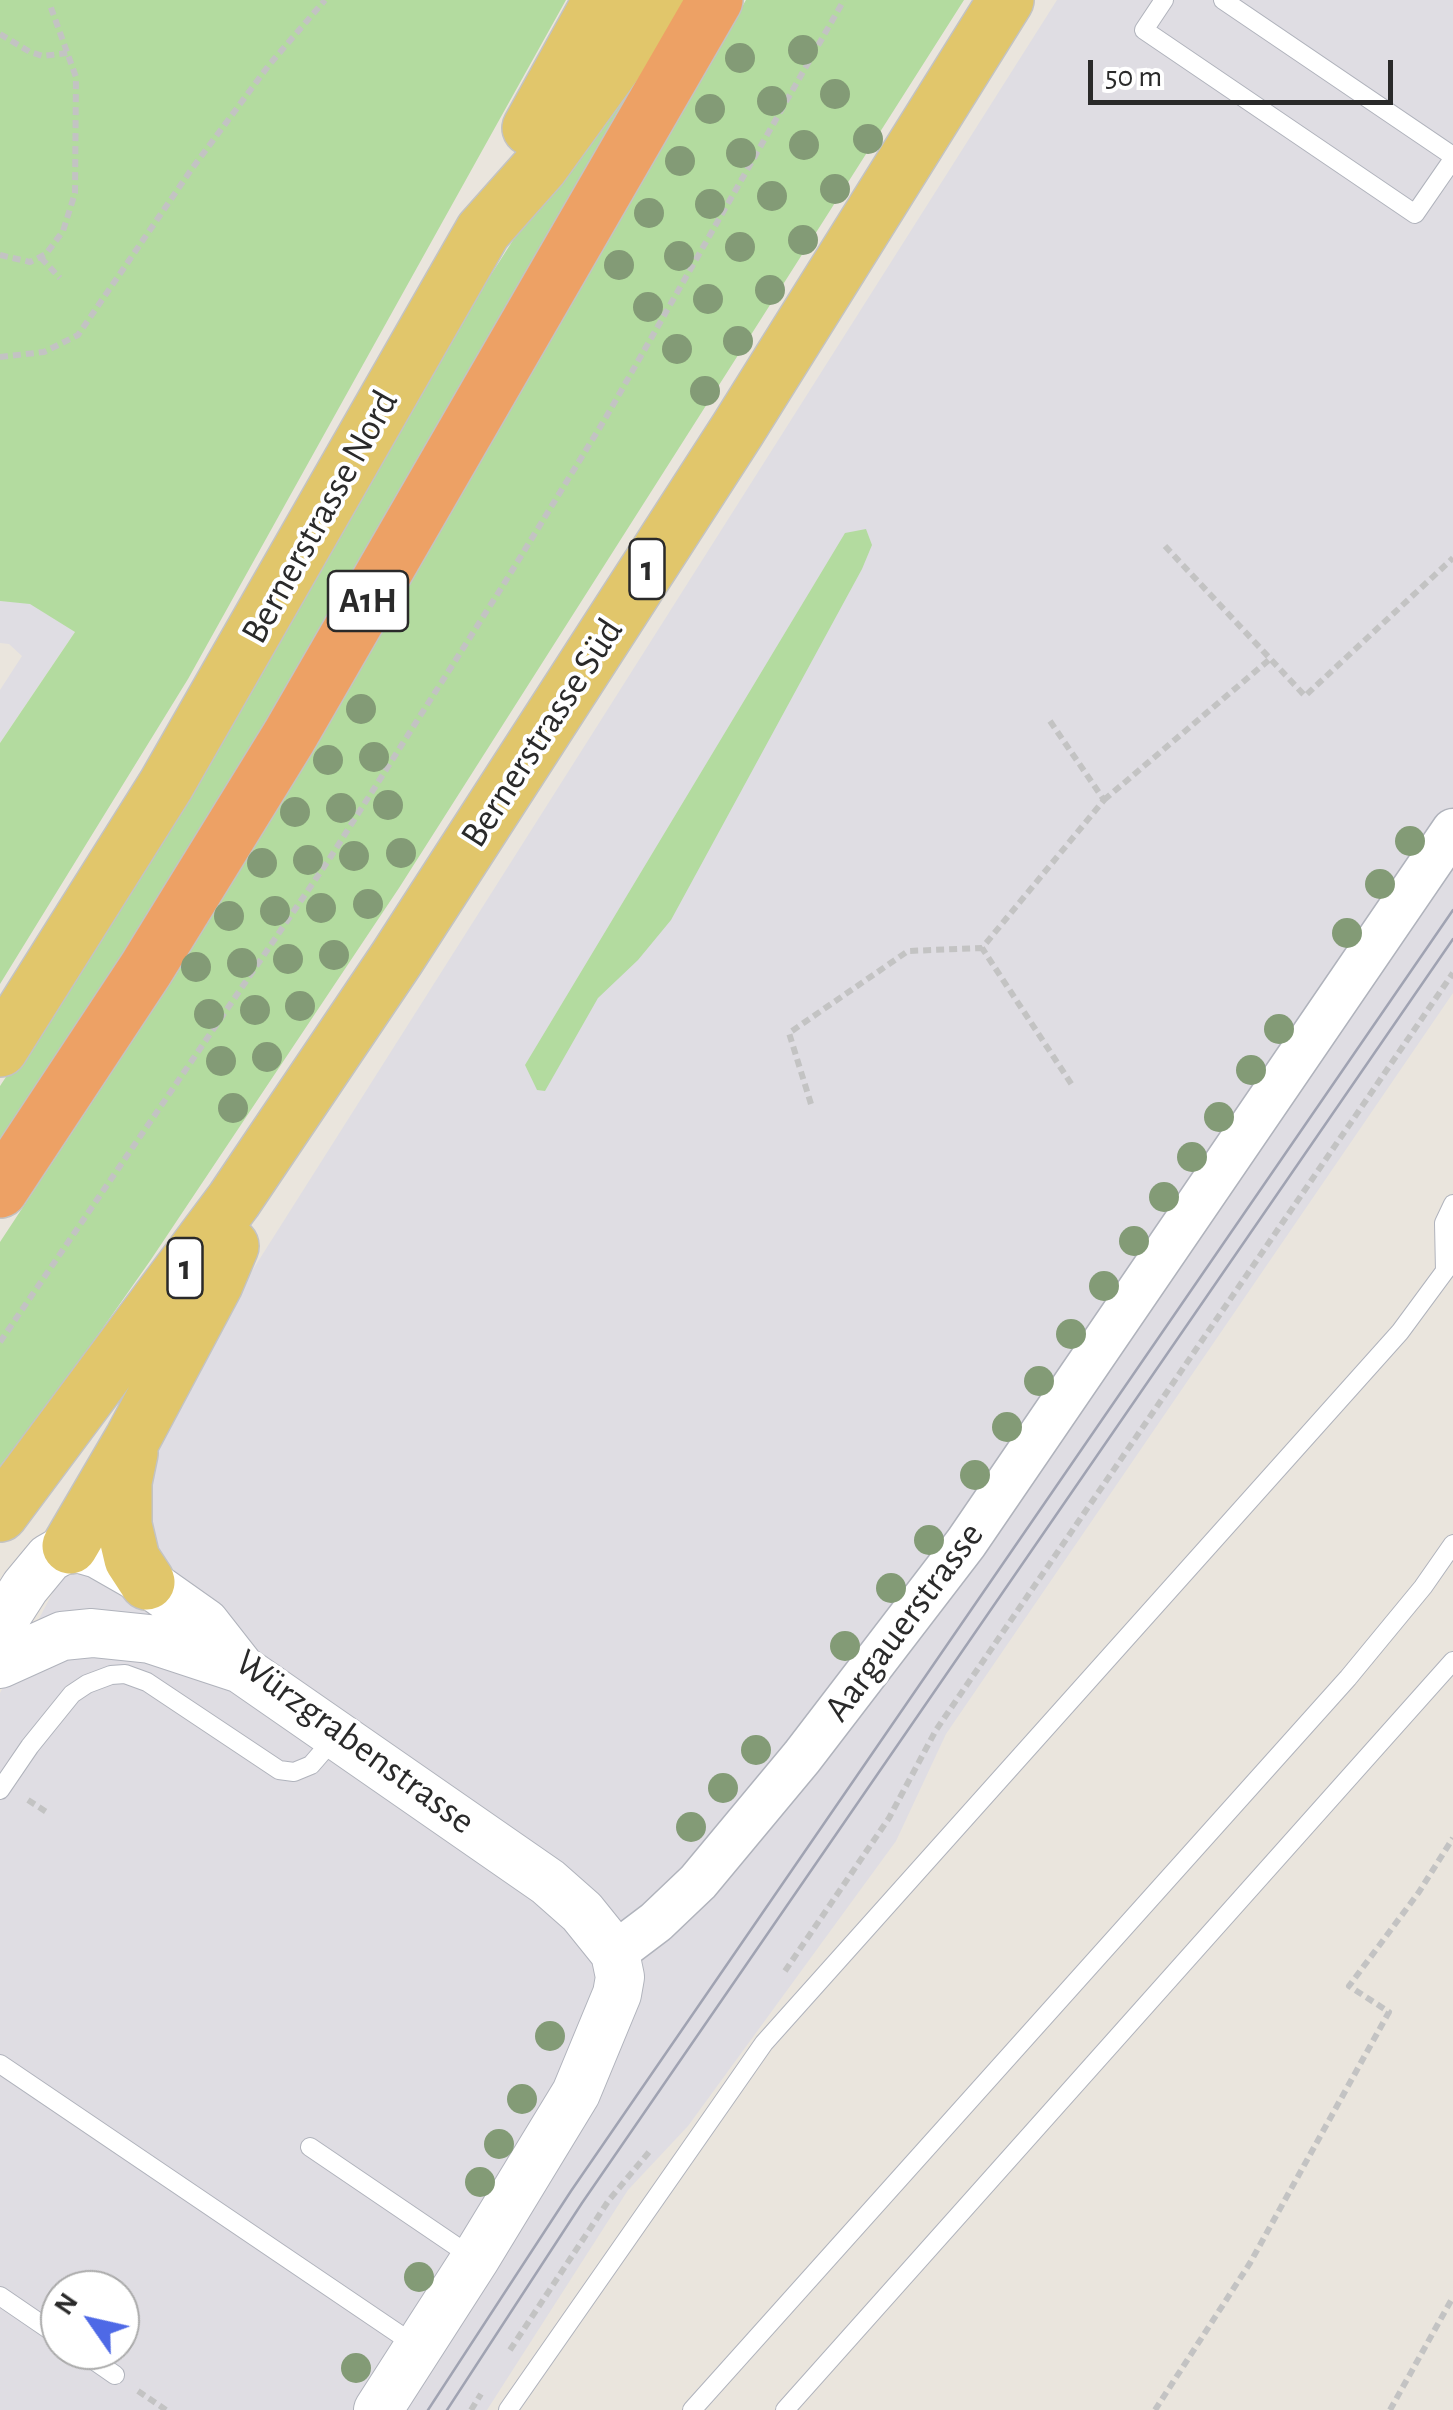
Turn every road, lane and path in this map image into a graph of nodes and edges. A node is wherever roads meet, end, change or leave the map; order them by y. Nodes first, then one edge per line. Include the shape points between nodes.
1 (325, 0) edge
2 (601, 0) edge
3 (660, 0) edge
4 (714, 0) edge
5 (845, 0) edge
6 (1006, 0) edge
7 (1164, 0) edge
8 (1223, 0) edge
9 (50, 5) dead end
10 (0, 34) edge
11 (68, 53) junction
12 (1453, 157) edge
13 (483, 231) junction
14 (0, 255) edge
15 (40, 258) junction
16 (60, 278) dead end
17 (0, 357) edge
18 (1164, 546) dead end
19 (1453, 558) edge
20 (1270, 659) junction
21 (1050, 721) dead end
22 (1104, 800) junction
23 (1453, 830) edge
24 (982, 948) junction
25 (1453, 973) edge
26 (0, 1049) edge
27 (1074, 1088) dead end
28 (811, 1104) dead end
29 (280, 1133) junction
30 (0, 1190) edge
31 (1453, 1204) edge
32 (0, 1342) edge
33 (132, 1440) junction
34 (0, 1514) edge
35 (1453, 1544) edge
36 (70, 1546) junction
37 (147, 1582) junction
38 (0, 1626) edge
39 (1453, 1661) edge
40 (0, 1664) edge
41 (241, 1669) junction
42 (337, 1734) junction
43 (0, 1790) edge
44 (32, 1803) dead end
45 (48, 1813) dead end
46 (1453, 1838) edge
47 (615, 1953) junction
48 (780, 1979) dead end
49 (0, 2064) edge
50 (660, 2140) dead end
51 (310, 2147) dead end
52 (475, 2259) junction
53 (0, 2296) edge
54 (1453, 2298) edge
55 (40, 2323) edge
56 (418, 2347) junction
57 (504, 2358) dead end
58 (109, 2370) edge
59 (116, 2375) dead end
60 (483, 2390) dead end
61 (378, 2410) edge
62 (471, 2410) edge
63 (508, 2410) edge
64 (692, 2410) edge
65 (786, 2410) edge
66 (1154, 2410) edge
67 (1390, 2410) edge

1 - 17 path via 192,170 78,336 44,352
2 - 13 main road via 512,160
3 - 13 main road, Bernerstrasse Nord via 540,167
4 - 30 highway, A1H via 288,737
5 - 32 path via 502,587 328,861
6 - 29 main road, Bernerstrasse Süd / 1 via 727,446
7 - 12 lane via 1144,30 1415,214
8 - 12 lane
9 - 11 path
10 - 11 path via 44,56
11 - 15 path via 77,86 75,192 63,232
13 - 26 main road, Bernerstrasse Nord via 166,785
14 - 15 path
15 - 16 path
18 - 20 path
19 - 20 path via 1305,696
20 - 22 path
21 - 22 path
22 - 24 path
23 - 47 street, Aargauerstrasse via 966,1542 698,1882
24 - 27 path
24 - 28 path via 908,951 789,1033
25 - 48 path via 936,1730 890,1818
29 - 33 main road via 215,1284
29 - 34 main road, Bernerstrasse Süd / 1
31 - 63 lane via 1444,1224 1445,1270 1410,1320 764,2043
33 - 36 main road
33 - 37 main road via 124,1526 132,1559
35 - 64 lane via 1348,1678
36 - 37 main road, Würzgrabenstrasse
36 - 38 main road via 49,1558
37 - 41 main road, Würzgrabenstrasse via 205,1623
39 - 65 lane
40 - 41 main road via 62,1636 92,1633 150,1639
41 - 42 main road, Würzgrabenstrasse
42 - 43 lane via 311,1765 286,1772 136,1676 99,1678 58,1709
42 - 47 main road, Würzgrabenstrasse via 548,1882
44 - 45 path
46 - 66 path via 1349,1986 1389,2012 1250,2263
47 - 52 main road via 617,1994 589,2066
49 - 56 lane
50 - 57 path via 609,2200
51 - 52 lane
52 - 56 main road
53 - 55 lane
54 - 67 path
56 - 61 main road
58 - 59 lane
60 - 62 path

